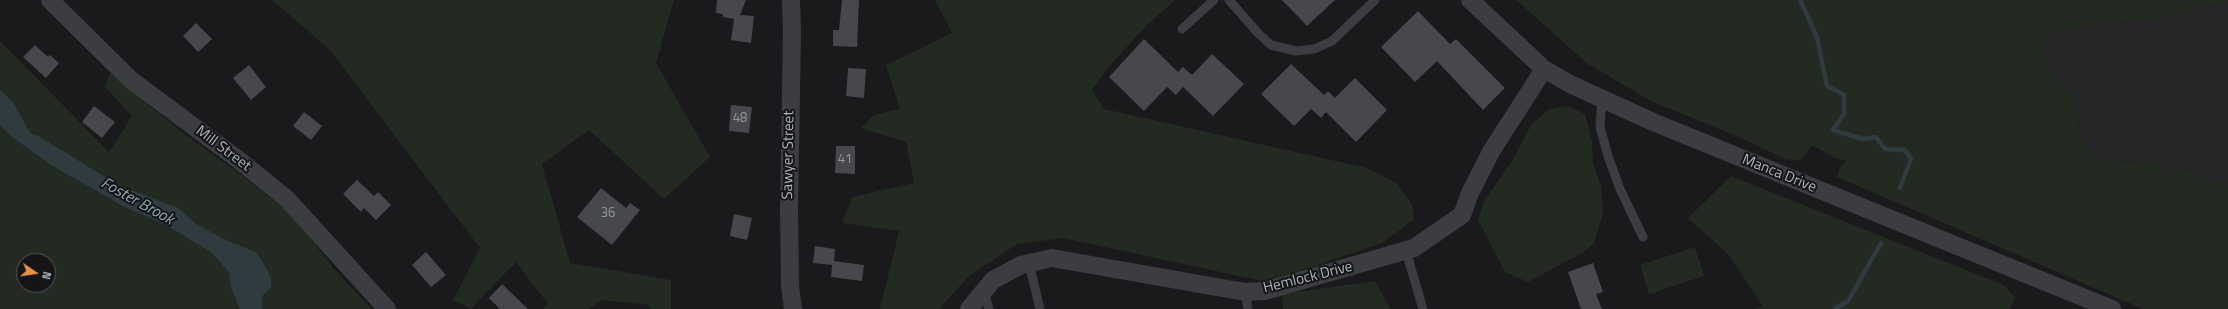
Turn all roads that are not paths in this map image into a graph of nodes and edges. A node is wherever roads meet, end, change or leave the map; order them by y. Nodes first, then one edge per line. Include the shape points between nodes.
1 (50, 0) edge
2 (791, 0) edge
3 (1214, 0) edge
4 (1229, 0) edge
5 (1375, 0) edge
6 (1470, 0) edge
7 (1182, 30) dead end
8 (1544, 69) junction
9 (1602, 98) junction
10 (1643, 237) dead end
11 (1406, 251) junction
12 (1029, 263) junction
13 (1247, 300) edge
14 (986, 301) edge
15 (387, 309) edge
16 (793, 309) edge
17 (969, 309) edge
18 (1040, 309) edge
19 (1424, 309) edge
20 (2112, 309) edge

1 - 15 street, Mill Street via 130,80 287,199
2 - 16 street, Sawyer Street via 789,209 790,286
3 - 7 lane
4 - 5 lane via 1271,44 1296,51 1314,49 1332,41
6 - 8 street, Manca Drive
8 - 9 street, Manca Drive
8 - 11 street, Hemlock Drive via 1492,150 1462,215
9 - 10 lane via 1600,127 1608,156 1620,189
9 - 20 street, Manca Drive via 1653,122
11 - 13 street, Hemlock Drive via 1265,291
11 - 19 lane
12 - 13 street, Hemlock Drive via 1052,258 1076,261
12 - 14 street, Hemlock Drive via 993,280
12 - 18 lane
14 - 17 street, Hemlock Drive

